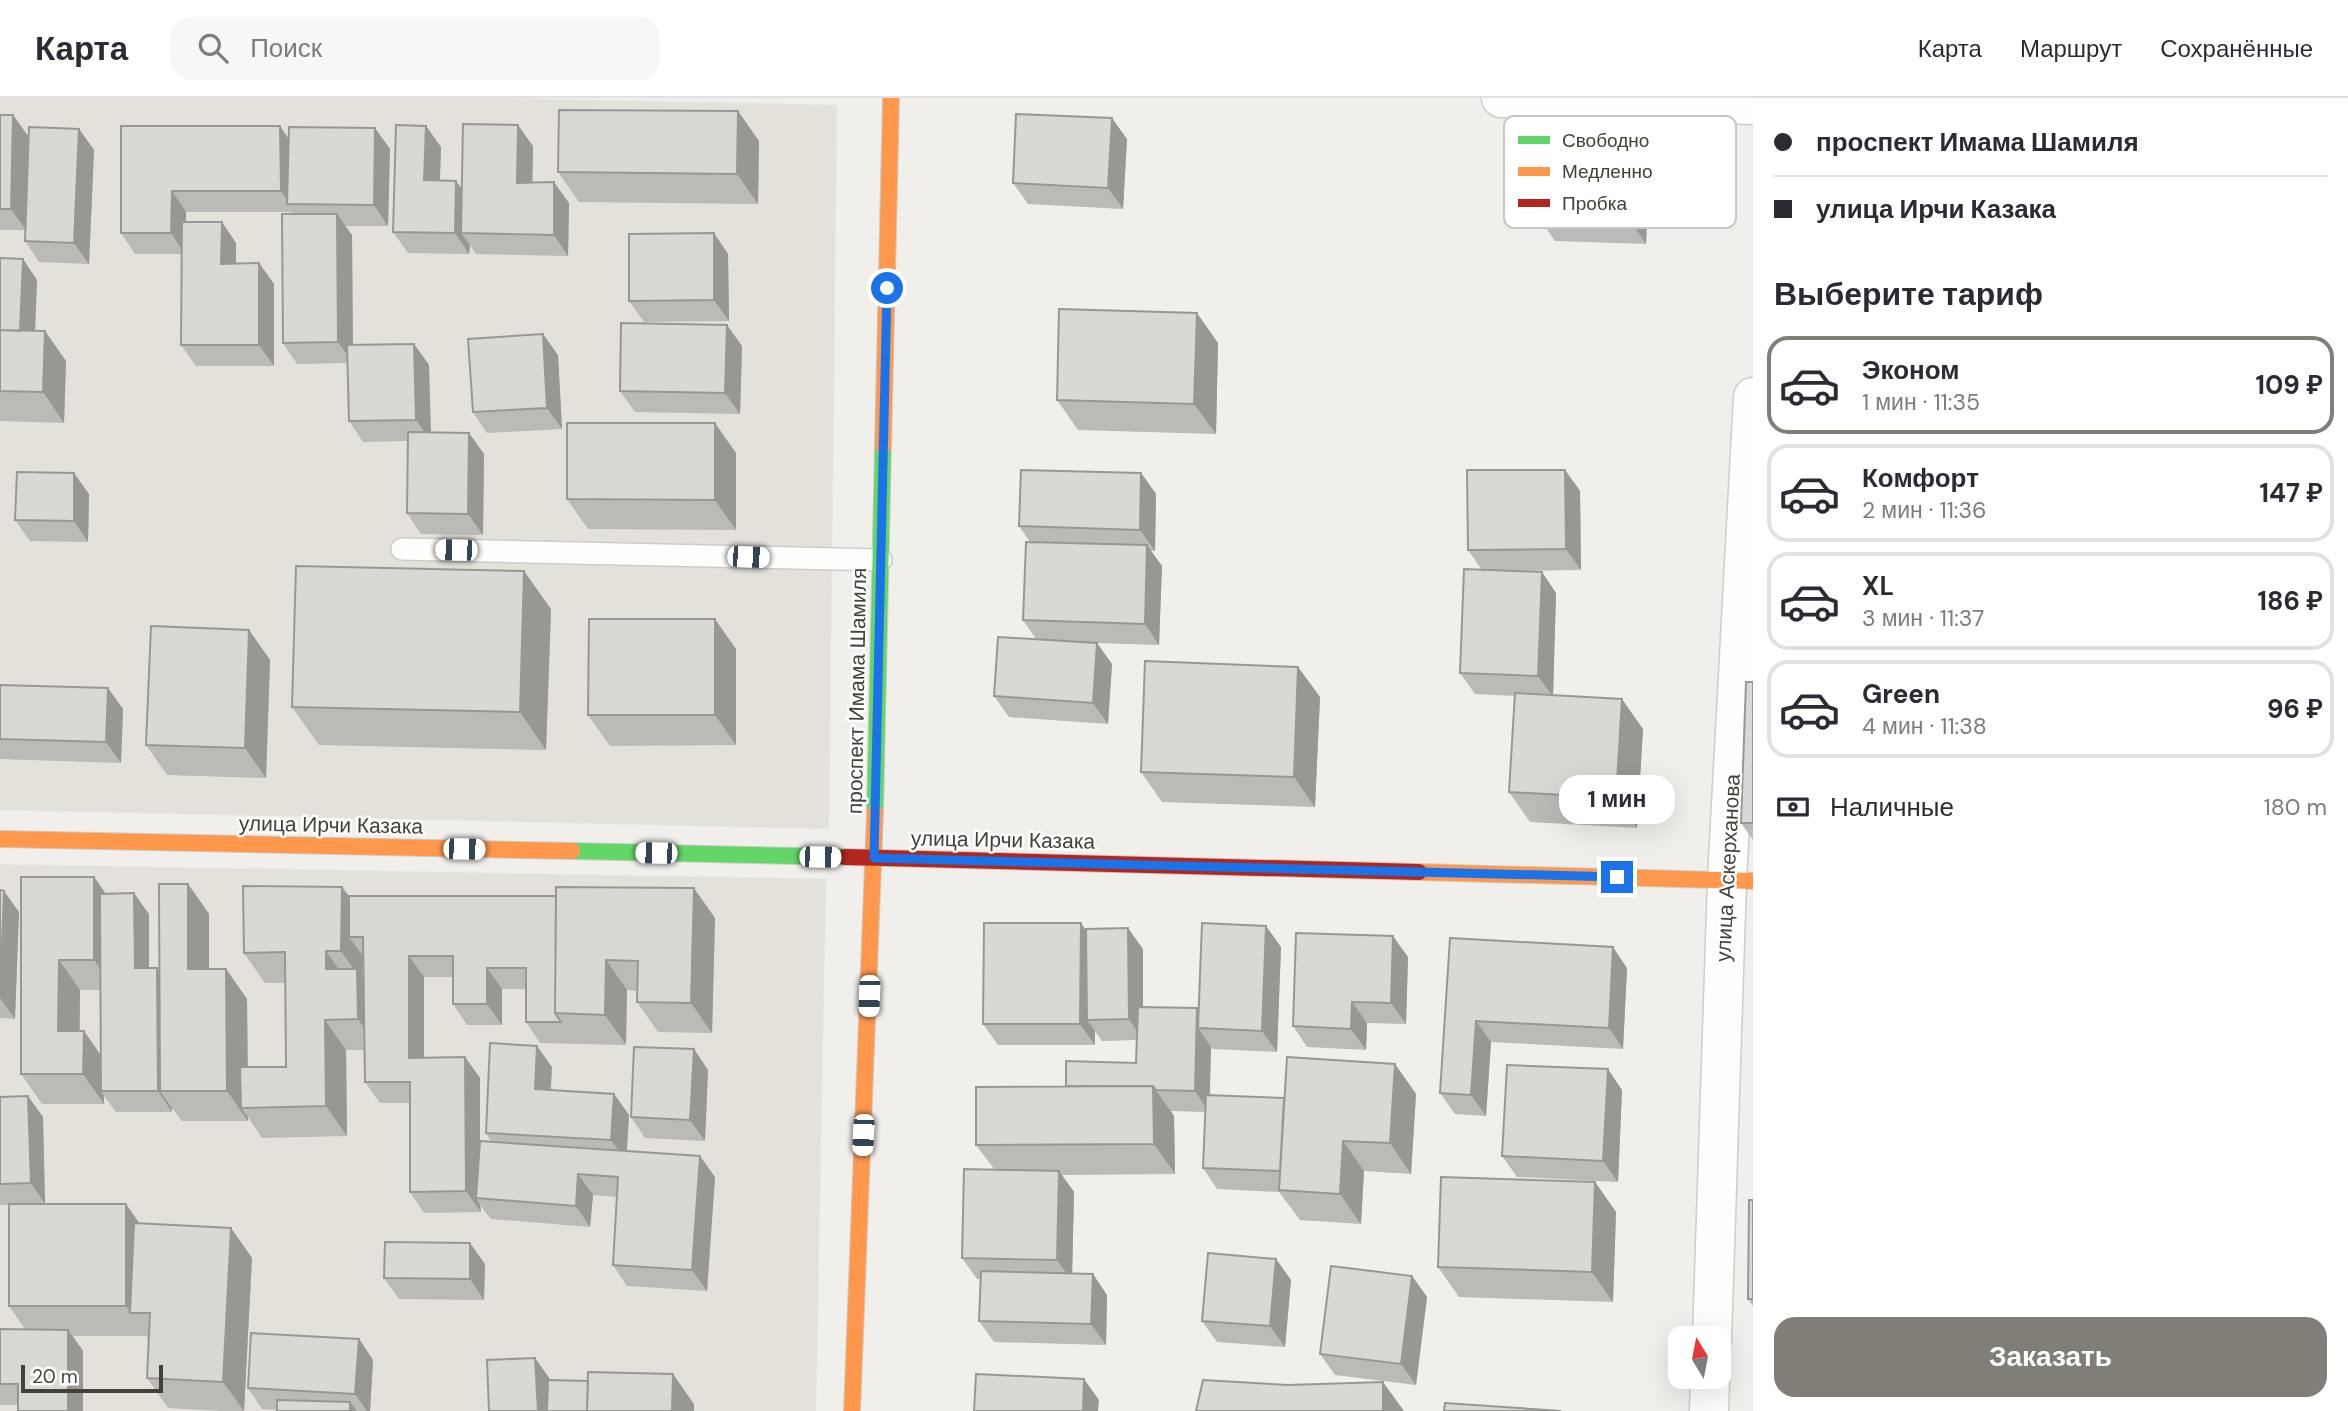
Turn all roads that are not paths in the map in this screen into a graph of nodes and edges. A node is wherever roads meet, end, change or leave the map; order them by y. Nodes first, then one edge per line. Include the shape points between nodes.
1 (891, 98) edge
2 (1501, 98) edge
3 (1753, 106) edge
4 (1753, 397) edge
5 (402, 549) dead end
6 (881, 560) junction
7 (0, 839) edge
8 (874, 858) junction
9 (1740, 881) edge
10 (1713, 1326) edge
11 (1710, 1390) edge
12 (852, 1411) edge
13 (1709, 1411) edge

1 - 6 street, проспект Имама Шамиля
2 - 3 street
4 - 9 street, улица Аскерханова
5 - 6 lane
6 - 8 street, проспект Имама Шамиля
7 - 8 street, улица Ирчи Казака
8 - 9 street, улица Ирчи Казака
8 - 12 street, проспект Имама Шамиля
9 - 10 street, улица Аскерханова
11 - 13 street

